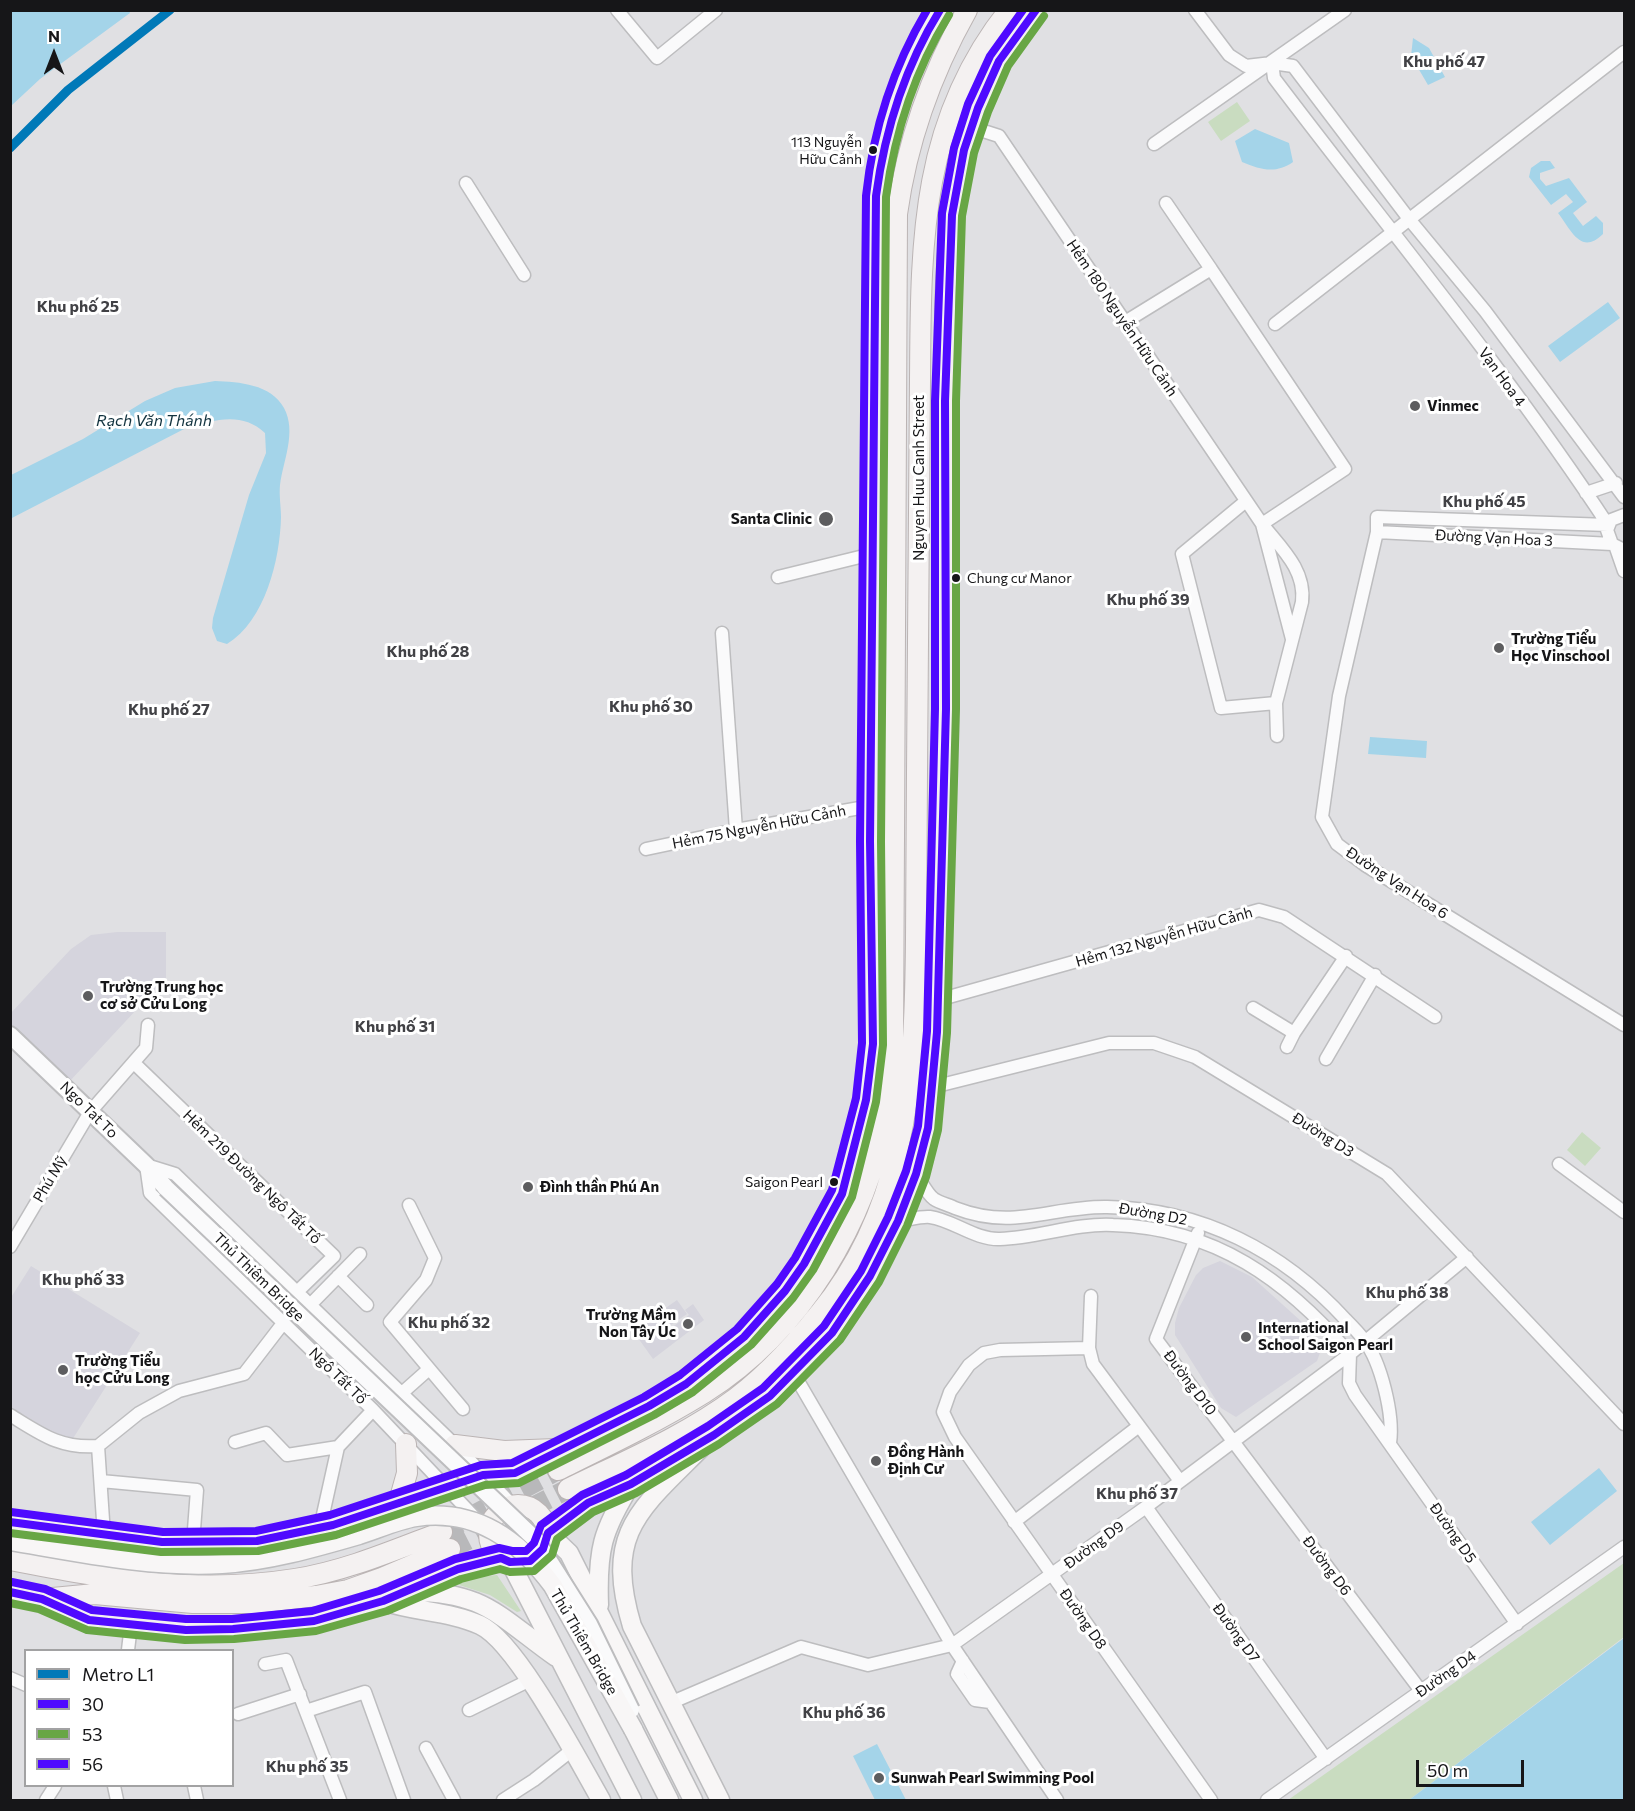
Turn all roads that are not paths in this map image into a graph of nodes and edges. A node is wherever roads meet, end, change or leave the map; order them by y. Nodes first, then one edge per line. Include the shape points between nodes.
1 (617, 10) edge
2 (716, 10) edge
3 (940, 10) edge
4 (968, 10) edge
5 (1009, 10) edge
6 (1036, 10) edge
7 (1195, 10) edge
8 (1345, 10) edge
9 (1624, 52) edge
10 (1272, 63) junction
11 (971, 127) junction
12 (1154, 144) dead end
13 (466, 183) dead end
14 (1166, 203) dead end
15 (1409, 219) junction
16 (1391, 233) junction
17 (1211, 269) junction
18 (524, 275) dead end
19 (1125, 322) junction
20 (1275, 324) dead end
21 (1616, 483) junction
22 (1586, 493) junction
23 (1624, 498) edge
24 (1246, 501) junction
25 (1624, 515) edge
26 (1377, 517) joint
27 (1262, 524) junction
28 (1608, 525) junction
29 (1377, 532) junction
30 (1617, 547) edge
31 (872, 554) junction
32 (894, 554) junction
33 (918, 554) junction
34 (944, 554) junction
35 (1624, 571) edge
36 (778, 577) dead end
37 (722, 633) dead end
38 (1292, 640) junction
39 (1276, 703) junction
40 (1277, 736) dead end
41 (871, 806) junction
42 (736, 830) junction
43 (646, 849) dead end
44 (1346, 956) junction
45 (1375, 975) junction
46 (938, 1000) junction
47 (873, 1003) junction
48 (893, 1003) junction
49 (914, 1006) junction
50 (1253, 1008) dead end
51 (1435, 1017) dead end
52 (1623, 1020) edge
53 (148, 1025) dead end
54 (1294, 1033) junction
55 (10, 1035) edge
56 (1287, 1047) dead end
57 (1326, 1059) dead end
58 (134, 1063) junction
59 (933, 1087) junction
60 (90, 1112) junction
61 (1559, 1164) dead end
62 (146, 1165) junction
63 (916, 1174) junction
64 (166, 1188) joint
65 (409, 1205) dead end
66 (1624, 1212) edge
67 (1058, 1213) junction
68 (898, 1221) junction
69 (1202, 1223) junction
70 (1061, 1229) junction
71 (1196, 1239) junction
72 (10, 1247) edge
73 (360, 1254) dead end
74 (1467, 1257) junction
75 (339, 1276) junction
76 (298, 1291) junction
77 (1090, 1296) dead end
78 (311, 1304) junction
79 (367, 1305) dead end
80 (284, 1323) junction
81 (1366, 1341) junction
82 (1089, 1348) junction
83 (1350, 1354) junction
84 (429, 1369) junction
85 (794, 1374) junction
86 (402, 1393) junction
87 (463, 1409) dead end
88 (373, 1410) junction
89 (10, 1415) edge
90 (1624, 1424) edge
91 (1139, 1426) junction
92 (714, 1435) junction
93 (1233, 1440) junction
94 (235, 1442) dead end
95 (1390, 1443) junction
96 (406, 1444) junction
97 (455, 1445) junction
98 (98, 1446) junction
99 (339, 1447) junction
100 (564, 1449) junction
101 (558, 1470) tunnel mouth
102 (515, 1473) junction
103 (483, 1475) junction
104 (101, 1481) junction
105 (1180, 1481) junction
106 (631, 1484) junction
107 (446, 1488) junction
108 (568, 1489) tunnel mouth
109 (398, 1504) junction
110 (1146, 1508) junction
111 (500, 1512) junction
112 (10, 1522) edge
113 (1014, 1522) junction
114 (320, 1528) junction
115 (548, 1533) junction
116 (104, 1535) junction
117 (10, 1541) edge
118 (193, 1543) junction
119 (1624, 1547) edge
120 (10, 1560) edge
121 (506, 1560) junction
122 (1053, 1575) junction
123 (10, 1592) edge
124 (401, 1592) junction
125 (42, 1599) junction
126 (383, 1601) junction
127 (599, 1613) junction
128 (1517, 1624) junction
129 (131, 1625) junction
130 (952, 1645) junction
131 (128, 1649) edge
132 (558, 1658) junction
133 (265, 1664) dead end
134 (10, 1678) edge
135 (530, 1680) junction
136 (24, 1684) edge
137 (1421, 1691) junction
138 (300, 1694) junction
139 (670, 1703) junction
140 (469, 1710) dead end
141 (306, 1711) junction
142 (238, 1714) dead end
143 (633, 1729) junction
144 (426, 1748) dead end
145 (572, 1750) junction
146 (1326, 1759) junction
147 (54, 1787) edge
148 (46, 1800) edge
149 (340, 1800) edge
150 (404, 1800) edge
151 (454, 1800) edge
152 (503, 1800) edge
153 (601, 1800) edge
154 (632, 1800) edge
155 (669, 1800) edge
156 (693, 1800) edge
157 (720, 1800) edge
158 (1057, 1800) edge
159 (1210, 1800) edge
160 (1267, 1800) edge

1 - 2 street via 657,58
3 - 31 main road via 895,103 880,165
4 - 32 main road, Nguyen Huu Canh Street via 933,79 902,180 897,233
5 - 33 main road, Nguyen Huu Canh Street via 972,62 959,90 945,124 931,181 921,293
6 - 11 main road, Nguyen Huu Canh Street via 999,61
7 - 10 street via 1230,55 1246,66
8 - 10 street
9 - 15 street
10 - 12 street
10 - 15 street, Vạn Hoa 4 via 1293,66
10 - 16 street, Vạn Hoa 4 via 1274,78
11 - 19 street, Hẻm 180 Nguyễn Hữu Cảnh via 999,136
11 - 34 main road, Nguyen Huu Canh Street via 952,215 948,270
13 - 18 street
14 - 17 street
15 - 16 street
15 - 21 street, Vạn Hoa 4 via 1474,297
16 - 20 street
16 - 22 street, Vạn Hoa 4 via 1452,308
17 - 19 street
17 - 27 street via 1345,469
19 - 24 street, Hẻm 180 Nguyễn Hữu Cảnh
21 - 22 street
21 - 23 street, Vạn Hoa 4
22 - 28 street, Vạn Hoa 4
24 - 27 street, Hẻm 180 Nguyễn Hữu Cảnh
24 - 39 street via 1182,554 1221,708
25 - 28 street
26 - 28 street, Đường Vạn Hoa 3
26 - 29 street, Đường Vạn Hoa 6
27 - 38 street, Hẻm 180 Nguyễn Hữu Cảnh
27 - 38 street, Hẻm 180 Nguyễn Hữu Cảnh via 1300,574 1304,587
28 - 30 street via 1607,535
29 - 30 street, Đường Vạn Hoa 3
29 - 52 street, Đường Vạn Hoa 6 via 1339,696 1322,817 1337,844 1365,866
30 - 35 street
31 - 32 main road
31 - 36 street
31 - 41 main road
32 - 33 main road
32 - 48 main road, Nguyen Huu Canh Street
33 - 34 main road
33 - 49 main road, Nguyen Huu Canh Street
34 - 46 main road, Nguyen Huu Canh Street via 946,709
37 - 42 street
38 - 39 street, Hẻm 180 Nguyễn Hữu Cảnh
39 - 40 street, Hẻm 180 Nguyễn Hữu Cảnh
41 - 42 street, Hẻm 75 Nguyễn Hữu Cảnh
41 - 47 main road
42 - 43 street, Hẻm 75 Nguyễn Hữu Cảnh
44 - 45 street, Hẻm 132 Nguyễn Hữu Cảnh
44 - 46 street, Hẻm 132 Nguyễn Hữu Cảnh via 1284,916 1259,910
44 - 54 street
45 - 51 street, Hẻm 132 Nguyễn Hữu Cảnh
45 - 57 street
46 - 49 main road
46 - 59 main road, Nguyen Huu Canh Street
47 - 48 main road
47 - 100 main road via 873,1044 852,1163 842,1194 804,1264 765,1316 722,1357 649,1406
48 - 101 main road, Nguyen Huu Canh Street via 888,1109 872,1170 857,1210 799,1307 767,1341 705,1392
49 - 108 main road, Nguyen Huu Canh Street via 911,1079 896,1157 869,1232 835,1292 784,1354 737,1397 699,1423
50 - 54 street
53 - 58 street, Phú Mỹ via 146,1048
54 - 56 street
55 - 60 street, Ngo Tat To
58 - 60 street, Phú Mỹ
58 - 76 street, Hẻm 219 Đường Ngô Tất Tố via 334,1256
59 - 63 main road, Nguyen Huu Canh Street
59 - 74 street, Đường D3 via 1109,1043 1154,1043 1174,1048 1387,1174
60 - 62 street, Ngo Tat To
60 - 72 street, Phú Mỹ
61 - 66 street
62 - 64 street, Ngo Tat To
62 - 76 street via 174,1174
62 - 80 street, Ngô Tất Tố via 150,1193
63 - 67 street, Đường D2 via 933,1199 969,1213 1001,1219
63 - 68 main road, Nguyen Huu Canh Street
64 - 143 street, Thủ Thiêm Bridge, bridge via 536,1540 589,1624 631,1710
65 - 84 street via 435,1258 426,1280 390,1323
67 - 69 street, Đường D2 via 1106,1207
67 - 70 street
68 - 70 street, Đường D2 via 930,1217 998,1239
68 - 85 main road, Nguyen Huu Canh Street via 847,1311
69 - 71 street, Đường D10
69 - 81 street, Đường D2 via 1266,1251 1296,1271
70 - 71 street, Đường D2 via 1112,1225
71 - 83 street, Đường D2 via 1253,1266 1284,1287
71 - 93 street, Đường D10 via 1156,1339
73 - 75 street
74 - 81 street, Đường D9
74 - 90 street, Đường D3
75 - 78 street
75 - 79 street
76 - 78 street
77 - 82 street
78 - 86 street
80 - 88 street, Ngô Tất Tố
80 - 98 street via 244,1374 179,1391 139,1413
81 - 83 street, Đường D9
81 - 95 street via 1386,1392 1391,1416
82 - 91 street via 1093,1364
82 - 113 street, Đường D8 via 984,1353 969,1365 944,1401 943,1412 955,1437
83 - 93 street, Đường D9
83 - 95 street, Đường D5 via 1349,1383 1354,1395
84 - 86 street
84 - 87 street
85 - 92 main road, Nguyen Huu Canh Street
85 - 130 street
86 - 97 street
88 - 96 street, Ngô Tất Tố
88 - 99 street
89 - 98 street via 51,1440 79,1447
91 - 105 street
91 - 113 street
92 - 106 main road, Nguyen Huu Canh Street
92 - 139 main road via 650,1500 628,1533 622,1550 624,1600 632,1626
93 - 105 street, Đường D9
93 - 137 street, Đường D6
94 - 99 street via 266,1433 287,1455
95 - 128 street, Đường D5
96 - 107 street, Ngô Tất Tố
96 - 109 main road via 407,1473
97 - 100 main road via 504,1451
97 - 103 street
98 - 104 street
99 - 114 street
100 - 102 main road
102 - 103 main road
102 - 111 main road
103 - 107 main road
103 - 111 street
104 - 116 street
104 - 118 street via 197,1490
105 - 110 street, Đường D9
106 - 115 main road, Nguyen Huu Canh Street via 588,1503
106 - 127 main road via 604,1533 598,1573
107 - 109 main road
107 - 111 street, Ngô Tất Tố
109 - 114 main road
110 - 122 street, Đường D9
110 - 146 street, Đường D7
111 - 115 main road via 529,1506 546,1524
111 - 121 main road via 494,1551
112 - 116 main road
113 - 122 street, Đường D8
114 - 118 main road via 257,1541
115 - 121 main road via 538,1556 530,1561
115 - 127 main road via 569,1552
116 - 118 main road
117 - 143 main road, Thủ Thiêm Bridge, bridge via 113,1559 170,1565 223,1564 297,1553 413,1518 469,1519 504,1535 538,1566
119 - 128 street, Đường D4
120 - 125 main road via 112,1580 202,1586 296,1579 446,1540 371,1582 316,1596 255,1603 193,1603 95,1594
121 - 124 main road via 458,1569
121 - 132 main road, Thủ Thiêm Bridge
122 - 130 street, Đường D9
122 - 159 street, Đường D8
123 - 125 main road
124 - 126 main road
124 - 132 main road via 431,1592 475,1600
125 - 129 main road via 89,1620
126 - 129 main road via 314,1621 270,1626 186,1630
126 - 135 main road via 483,1626
127 - 156 main road
128 - 137 street, Đường D4
129 - 131 street
130 - 139 street, Đường D9 via 868,1665 801,1647
130 - 158 street
132 - 154 main road, Thủ Thiêm Bridge
133 - 138 street via 286,1660
134 - 136 street
135 - 140 street
135 - 145 main road
137 - 146 street, Đường D4
138 - 141 street
138 - 142 street
139 - 157 main road
141 - 149 street
141 - 150 street via 365,1692
143 - 155 main road, Thủ Thiêm Bridge
144 - 151 street
145 - 152 street
145 - 153 main road
146 - 160 street, Đường D4
147 - 148 street

